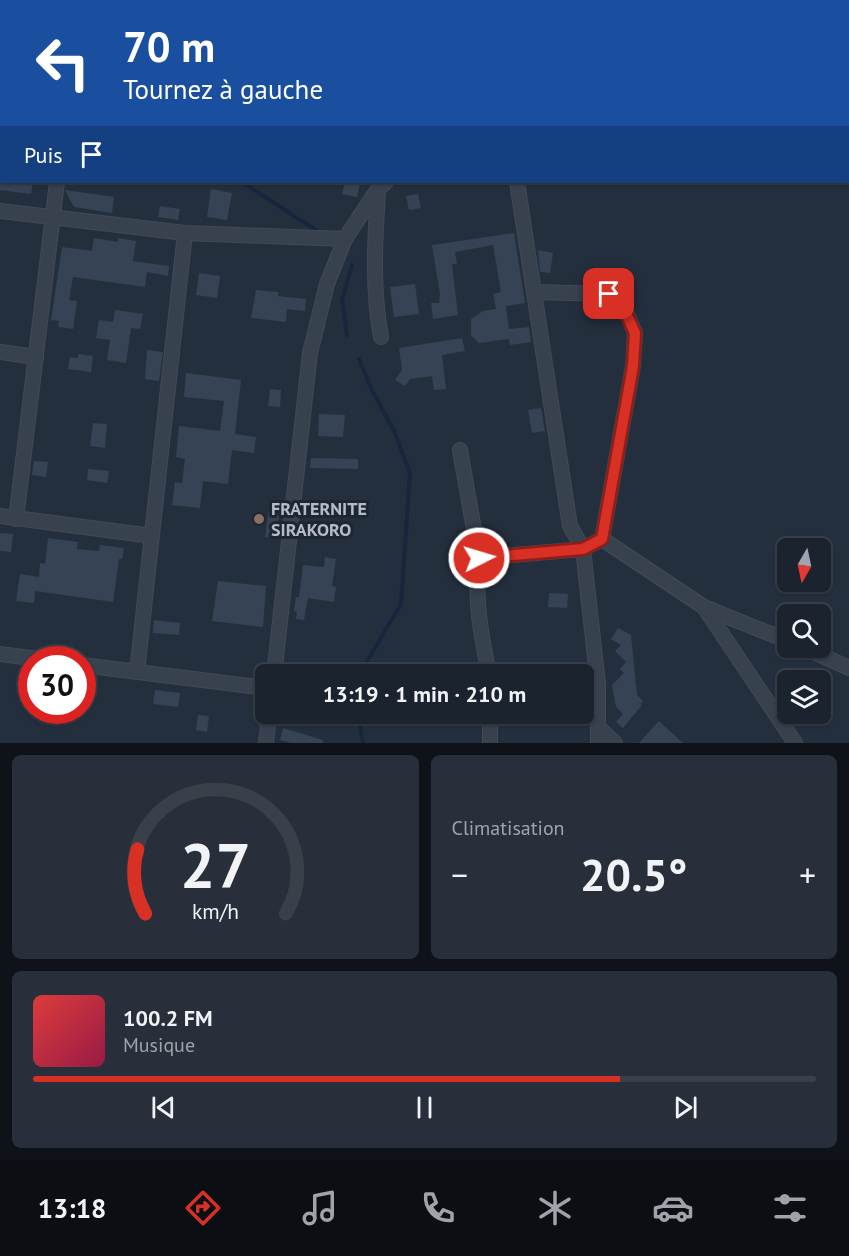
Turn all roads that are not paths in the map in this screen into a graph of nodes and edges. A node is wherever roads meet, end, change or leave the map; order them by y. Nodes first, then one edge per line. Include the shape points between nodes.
1 (57, 183) edge
2 (517, 183) edge
3 (382, 185) edge
4 (0, 211) edge
5 (52, 217) junction
6 (185, 233) junction
7 (345, 239) junction
8 (534, 292) junction
9 (381, 337) dead end
10 (0, 352) edge
11 (36, 357) junction
12 (460, 450) dead end
13 (0, 516) edge
14 (16, 519) junction
15 (152, 536) junction
16 (602, 539) junction
17 (583, 549) junction
18 (479, 558) junction
19 (704, 607) junction
20 (777, 637) edge
21 (0, 654) edge
22 (18, 656) edge
23 (827, 658) edge
24 (275, 664) edge
25 (487, 664) edge
26 (590, 664) edge
27 (96, 667) edge
28 (849, 668) edge
29 (137, 672) junction
30 (255, 687) edge
31 (594, 702) edge
32 (268, 724) edge
33 (488, 724) edge
34 (598, 727) junction
35 (266, 743) edge
36 (490, 743) edge
37 (598, 743) edge
38 (615, 743) edge
39 (795, 743) edge

1 - 5 street
2 - 8 street
3 - 7 street
3 - 9 street via 374,255
4 - 5 street
5 - 6 street
5 - 11 street
6 - 7 street
6 - 15 street
7 - 24 street via 327,284 310,354
8 - 16 street via 609,294 624,309 635,333 633,366
8 - 17 street via 570,526
10 - 11 street
11 - 14 street
12 - 18 street
13 - 14 street
14 - 15 street
15 - 29 street
16 - 17 street
16 - 19 street
17 - 18 street
17 - 26 street
18 - 25 street via 476,608
19 - 20 street
19 - 39 street
21 - 22 street
23 - 28 street
27 - 29 street
29 - 30 street
31 - 34 street
32 - 35 street
33 - 36 street
34 - 37 street
34 - 38 street

